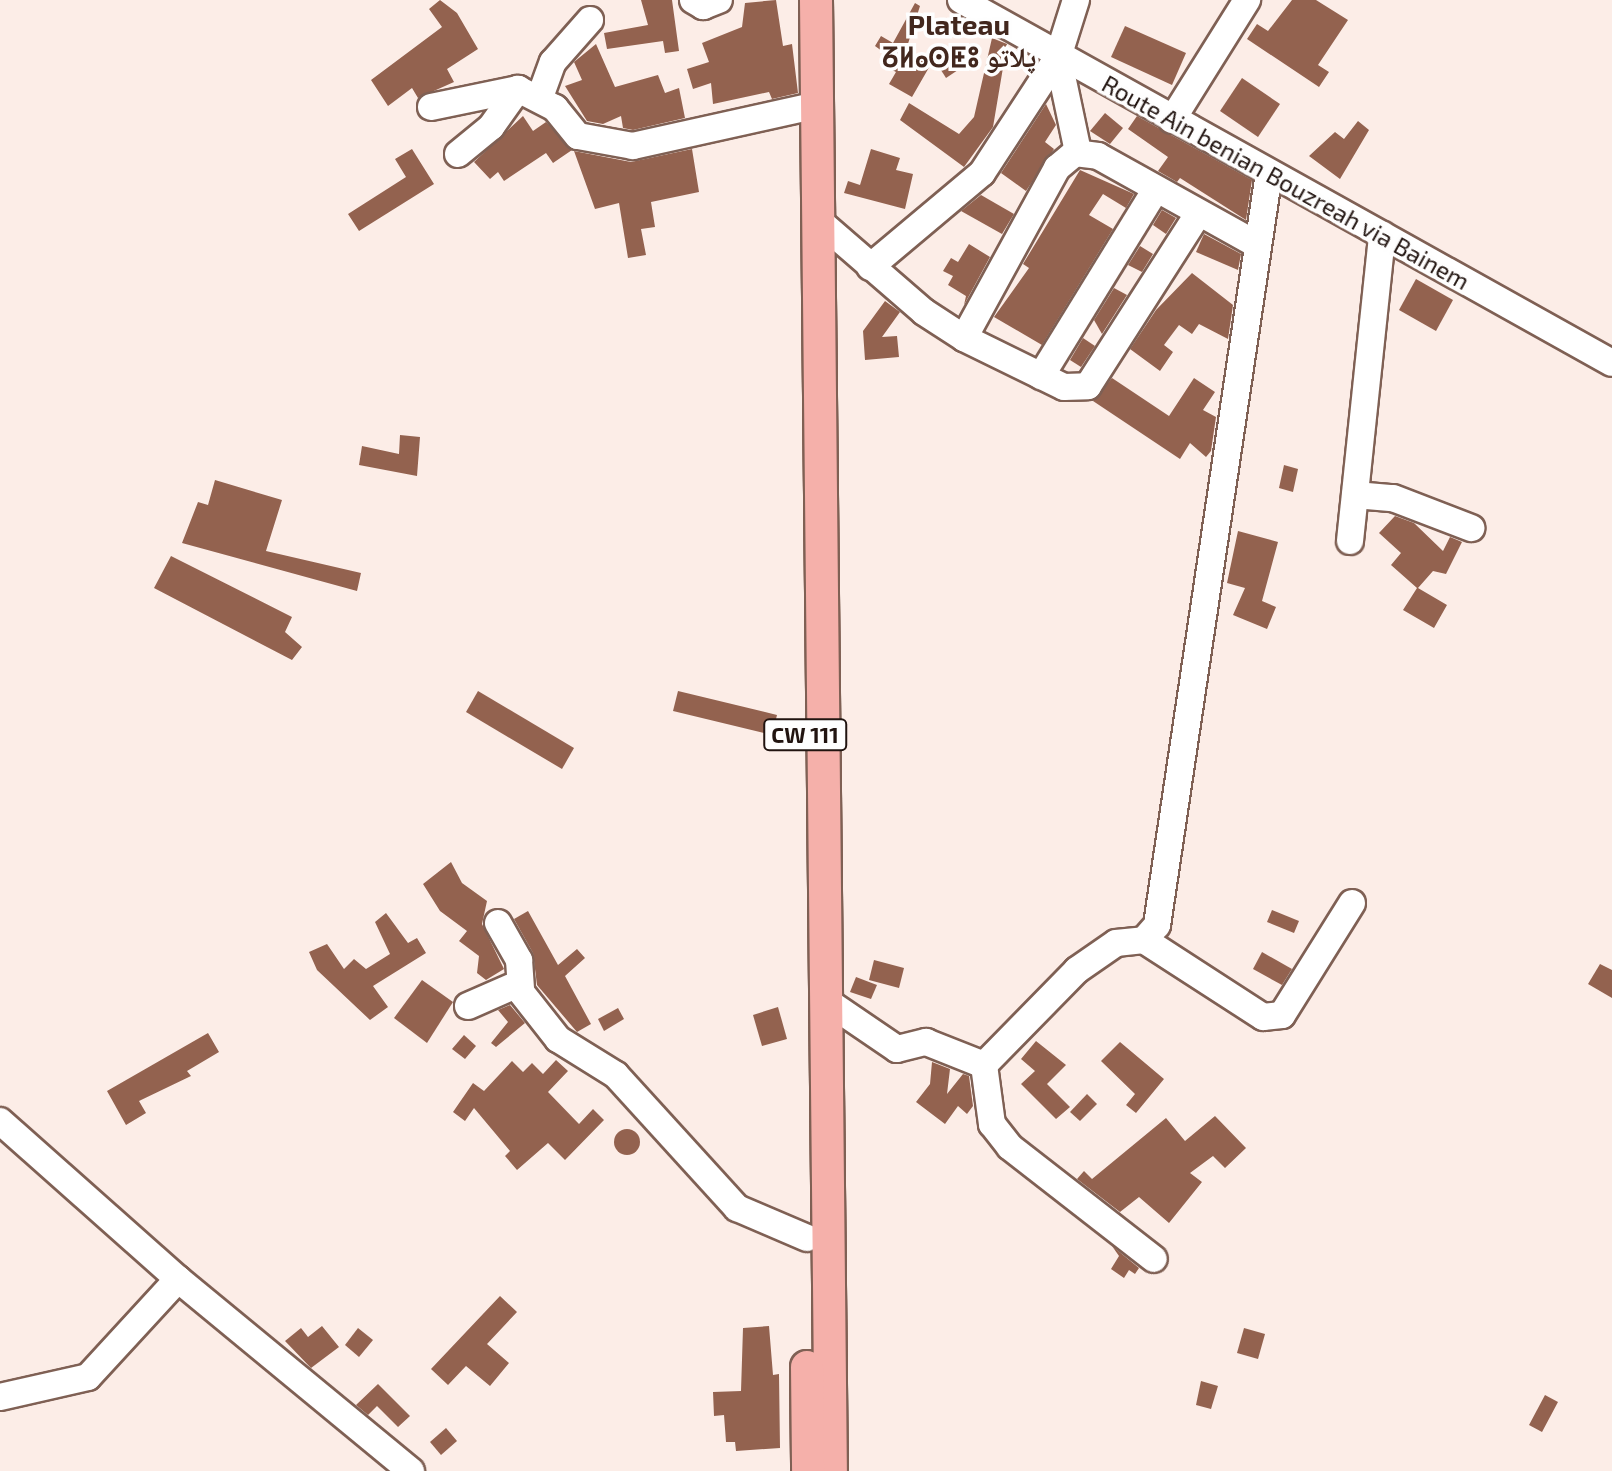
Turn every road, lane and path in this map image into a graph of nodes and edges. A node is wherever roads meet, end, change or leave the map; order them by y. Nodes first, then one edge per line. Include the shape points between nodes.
1 (693, 0) edge
2 (719, 0) edge
3 (802, 0) edge
4 (816, 0) edge
5 (961, 0) edge
6 (1076, 0) edge
7 (1247, 0) edge
8 (590, 20) dead end
9 (1058, 57) junction
10 (529, 93) junction
11 (431, 107) dead end
12 (804, 108) junction
13 (1172, 120) junction
14 (1078, 152) junction
15 (458, 154) dead end
16 (1269, 173) junction
17 (1155, 191) junction
18 (1198, 214) junction
19 (819, 221) junction
20 (1382, 235) junction
21 (1256, 244) junction
22 (870, 267) junction
23 (964, 338) junction
24 (1612, 363) edge
25 (1041, 376) junction
26 (1355, 495) junction
27 (1471, 528) dead end
28 (1350, 541) dead end
29 (1352, 903) dead end
30 (498, 923) dead end
31 (1144, 940) junction
32 (518, 984) junction
33 (825, 1000) junction
34 (468, 1006) dead end
35 (984, 1065) junction
36 (0, 1121) edge
37 (807, 1238) junction
38 (1154, 1259) dead end
39 (178, 1279) junction
40 (0, 1397) edge
41 (411, 1471) edge
42 (808, 1471) edge
43 (831, 1471) edge

1 - 2 street via 703,6
3 - 12 main road, CW 111
4 - 19 main road, CW 111
5 - 9 street, Route Ain benian Bouzreah via Bainem
6 - 9 street
7 - 13 street
8 - 10 street
9 - 13 street, Route Ain benian Bouzreah via Bainem
9 - 14 street
9 - 22 street via 982,173
10 - 11 street
10 - 12 street via 578,136 610,145 716,132
10 - 15 street
12 - 37 main road, CW 111
13 - 16 street, Route Ain benian Bouzreah via Bainem
14 - 17 street via 1098,156
14 - 23 street via 1057,168
16 - 20 street, Route Ain benian Bouzreah via Bainem
16 - 21 street
17 - 18 street
17 - 25 street
18 - 21 street
18 - 25 street via 1093,383 1070,389
19 - 22 street
19 - 33 main road, CW 111
20 - 24 street, Route Ain benian Bouzreah via Bainem
20 - 26 street
21 - 31 street via 1165,896 1157,925
22 - 23 street
23 - 25 street
26 - 27 street via 1393,498
26 - 28 street
29 - 31 street via 1282,1015 1263,1017
30 - 32 street via 519,960
31 - 35 street via 1116,943 1077,970
32 - 34 street
32 - 37 street via 558,1039 616,1075 715,1189 760,1220
33 - 35 street via 897,1049 926,1042
33 - 43 main road, CW 111
35 - 38 street via 992,1124 1010,1147
36 - 39 street
37 - 42 main road, CW 111
39 - 40 street via 88,1377
39 - 41 street

